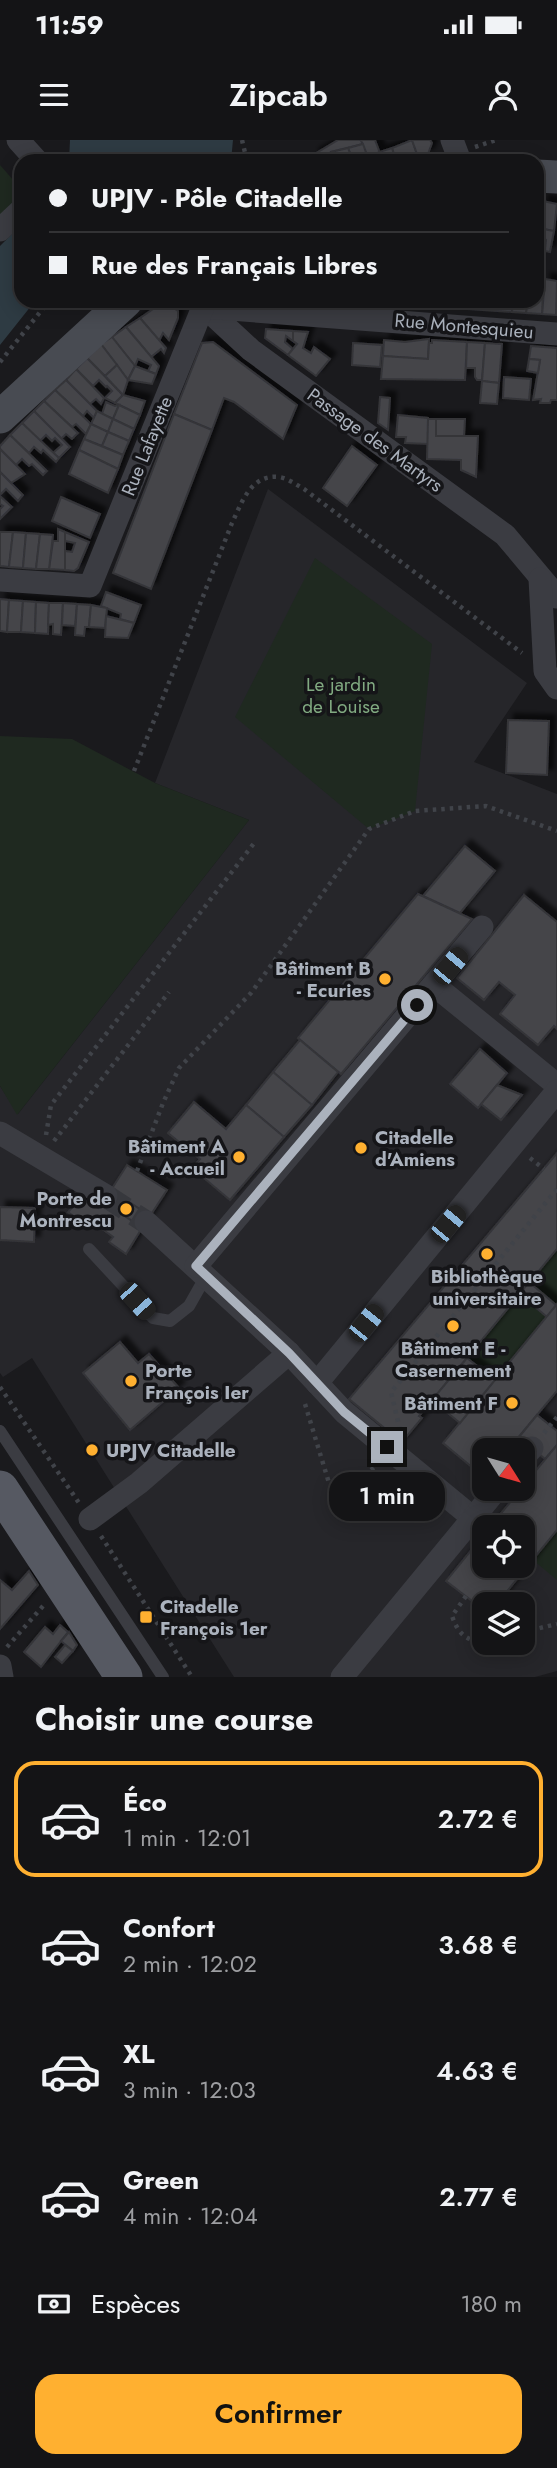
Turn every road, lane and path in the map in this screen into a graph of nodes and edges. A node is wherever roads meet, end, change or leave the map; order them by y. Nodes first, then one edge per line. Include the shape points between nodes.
1 (18, 140) edge
2 (31, 154) edge
3 (14, 217) edge
4 (0, 230) edge
5 (43, 308) edge
6 (118, 308) edge
7 (199, 308) edge
8 (205, 308) edge
9 (248, 308) edge
10 (557, 334) edge
11 (0, 362) edge
12 (0, 417) edge
13 (540, 579) junction
14 (0, 580) edge
15 (557, 597) edge
16 (551, 680) edge
17 (134, 771) dead end
18 (557, 831) edge
19 (255, 842) dead end
20 (482, 927) dead end
21 (434, 985) junction
22 (169, 992) dead end
23 (557, 1085) edge
24 (557, 1091) edge
25 (0, 1133) edge
26 (42, 1157) junction
27 (136, 1171) dead end
28 (557, 1189) edge
29 (106, 1196) tunnel mouth
30 (146, 1222) tunnel mouth
31 (89, 1248) dead end
32 (201, 1271) junction
33 (289, 1353) junction
34 (317, 1383) junction
35 (0, 1431) edge
36 (0, 1489) edge
37 (472, 1517) edge
38 (90, 1519) dead end
39 (472, 1519) edge
40 (466, 1596) dead end
41 (52, 1597) dead end
42 (557, 1624) edge
43 (535, 1629) edge
44 (472, 1640) edge
45 (0, 1656) edge
46 (0, 1667) edge
47 (2, 1677) edge
48 (124, 1677) edge
49 (163, 1677) edge
50 (342, 1677) edge

1 - 2 street
3 - 4 street
5 - 11 path
6 - 12 street
7 - 14 street, Rue Lafayette via 90,586
8 - 13 street, Passage des Martyrs via 251,351 505,535
9 - 10 street, Rue Montesquieu
13 - 15 street, Passage des Martyrs
13 - 16 street
16 - 17 path via 304,489 281,477 262,479 247,491 232,523
18 - 27 path via 486,806 415,811 369,829 251,993 179,1068
19 - 26 path via 51,1105
20 - 21 street
21 - 23 street
21 - 32 street
22 - 26 path
24 - 34 street
25 - 26 street
26 - 29 street
28 - 33 path, bridge via 391,1392 401,1434 366,1475 330,1483
30 - 32 street
31 - 32 lane via 153,1318 170,1321 189,1306
32 - 33 street
33 - 34 street
33 - 38 street via 139,1483
34 - 37 street via 344,1412
35 - 49 lane
36 - 48 main road
39 - 50 street
40 - 44 path via 452,1616 456,1629
41 - 45 path
42 - 43 path
46 - 47 street

